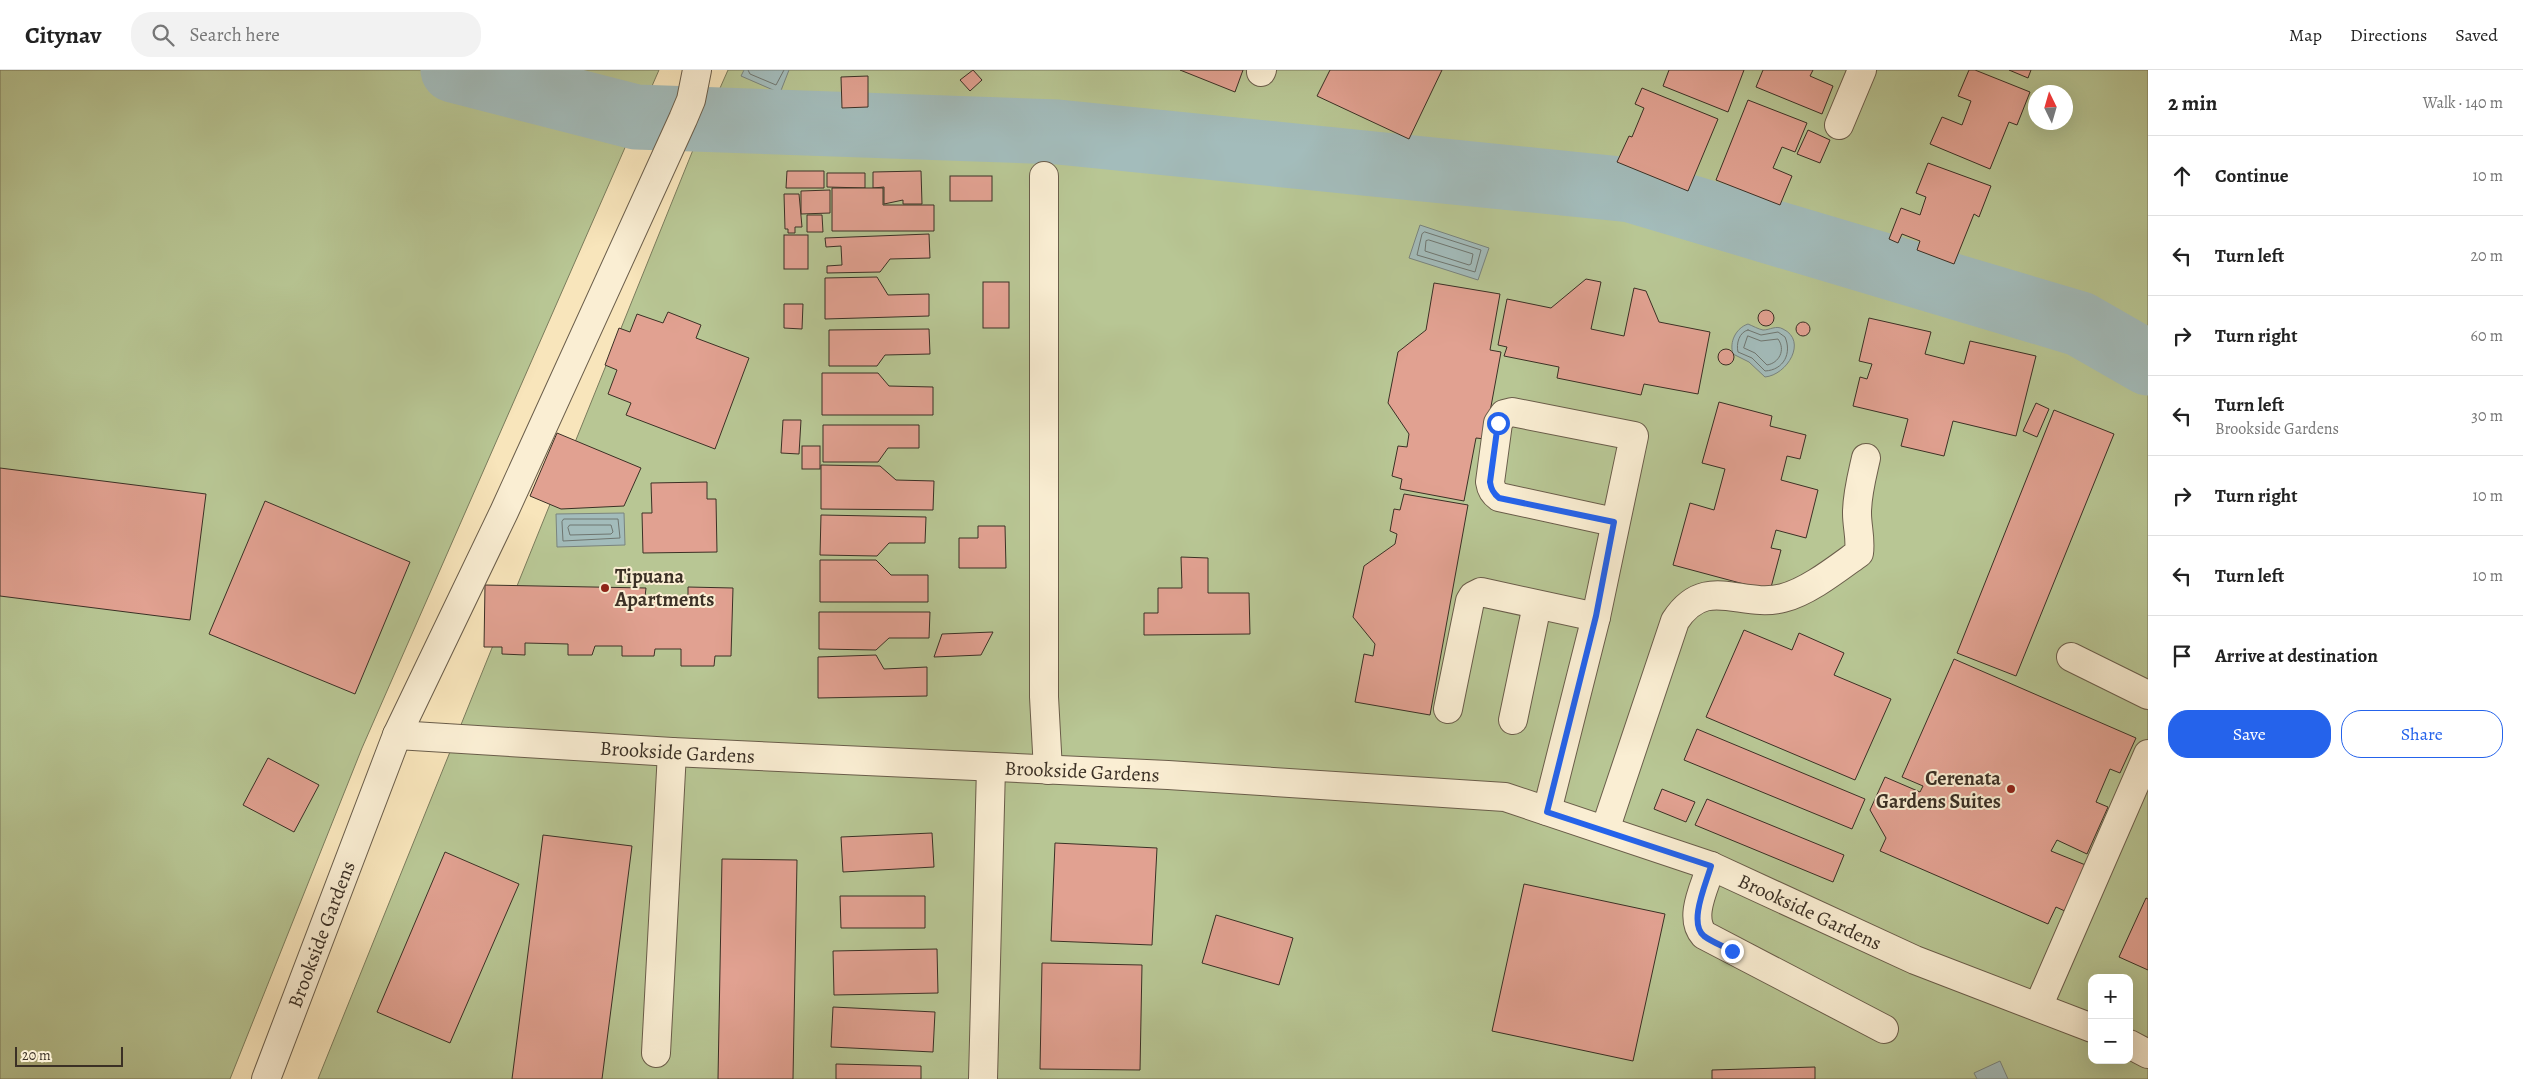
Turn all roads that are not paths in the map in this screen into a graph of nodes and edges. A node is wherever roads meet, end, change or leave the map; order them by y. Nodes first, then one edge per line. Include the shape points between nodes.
1 (697, 70) edge
2 (1862, 70) edge
3 (1839, 125) dead end
4 (1044, 176) dead end
5 (1866, 458) dead end
6 (1614, 522) junction
7 (1537, 605) junction
8 (1596, 616) junction
9 (2071, 657) dead end
10 (2148, 695) edge
11 (1448, 709) dead end
12 (1513, 720) dead end
13 (397, 735) junction
14 (672, 752) junction
15 (2148, 754) edge
16 (991, 767) junction
17 (1048, 770) junction
18 (1547, 812) junction
19 (1605, 830) junction
20 (1711, 866) junction
21 (2038, 1007) junction
22 (2088, 1026) edge
23 (1884, 1029) dead end
24 (2133, 1046) edge
25 (656, 1053) dead end
26 (2148, 1054) edge
27 (266, 1079) edge
28 (983, 1079) edge

1 - 13 street via 691,100 504,512
2 - 3 street
4 - 17 street via 1044,697
5 - 19 street via 1857,496 1861,538 1859,553 1795,594 1765,601 1721,594 1701,598 1685,606 1674,621
6 - 6 street via 1634,436 1512,412 1504,414 1498,423 1490,482 1491,489 1499,498
6 - 8 street
7 - 8 street
7 - 11 street via 1481,592 1473,596
7 - 12 street
8 - 18 street
9 - 10 street
13 - 14 street, Brookside Gardens
13 - 27 street, Brookside Gardens
14 - 16 street, Brookside Gardens
14 - 25 street
15 - 21 street
16 - 17 street, Brookside Gardens
16 - 28 street
17 - 18 street, Brookside Gardens via 1505,797
18 - 19 street, Brookside Gardens
19 - 20 street, Brookside Gardens
20 - 21 street, Brookside Gardens via 1915,960
20 - 23 street via 1696,918 1697,928 1704,935
21 - 22 street, Brookside Gardens
24 - 26 street

